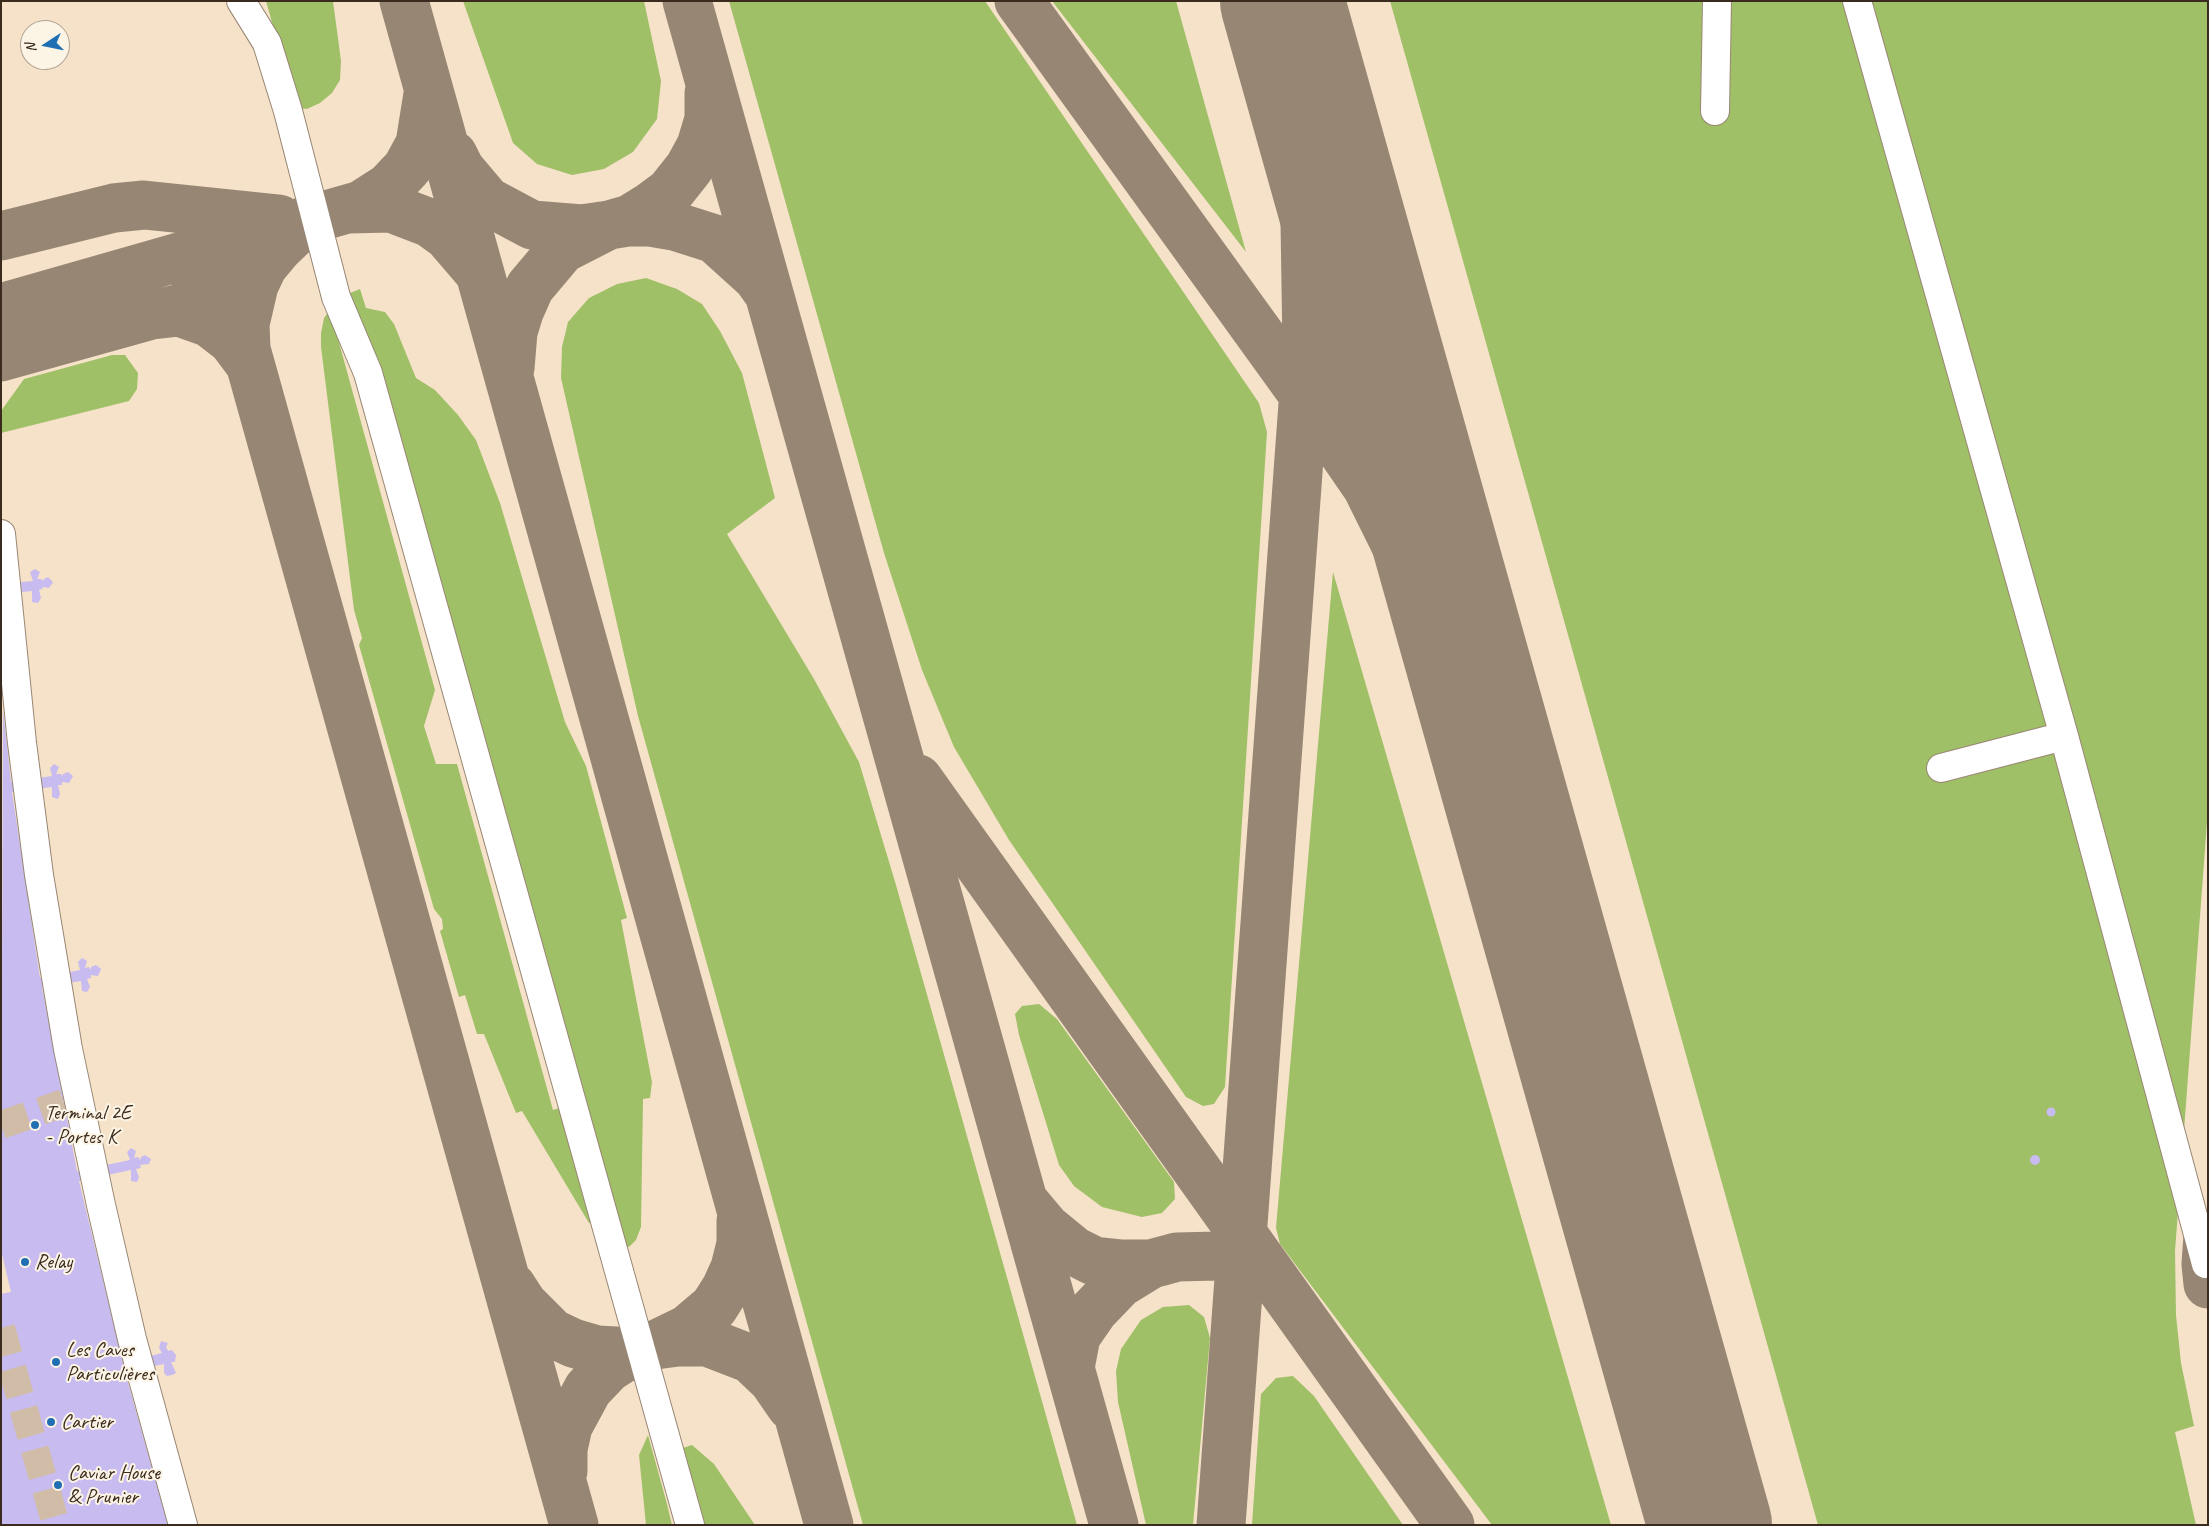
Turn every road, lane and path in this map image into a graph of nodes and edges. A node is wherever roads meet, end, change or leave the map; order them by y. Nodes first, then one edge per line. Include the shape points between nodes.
1 (241, 1) edge
2 (1717, 1) edge
3 (1857, 1) edge
4 (1715, 111) dead end
5 (1, 534) edge
6 (2064, 736) junction
7 (1941, 768) dead end
8 (2206, 1264) dead end
9 (184, 1525) edge
10 (690, 1525) edge

1 - 10 lane via 267,43 288,111 336,298 368,373
2 - 4 lane
3 - 6 lane
5 - 9 lane via 38,876 71,1101
6 - 7 lane
6 - 8 lane

